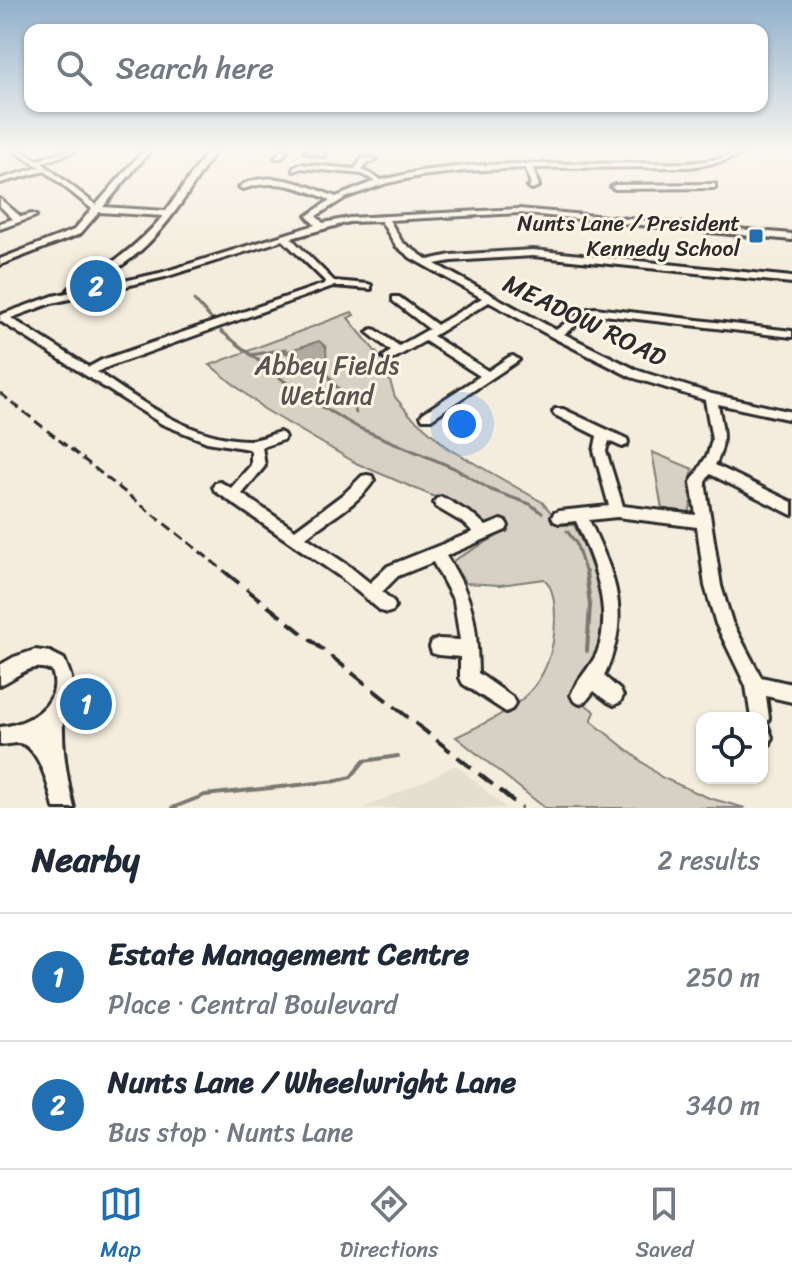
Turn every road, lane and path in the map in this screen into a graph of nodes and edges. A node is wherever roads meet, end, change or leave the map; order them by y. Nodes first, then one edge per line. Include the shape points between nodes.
1 (72, 189) edge
2 (114, 189) edge
3 (186, 189) edge
4 (308, 189) edge
5 (367, 189) edge
6 (336, 200) junction
7 (0, 201) edge
8 (97, 209) junction
9 (169, 214) junction
10 (32, 216) dead end
11 (384, 219) junction
12 (19, 220) junction
13 (0, 226) edge
14 (321, 226) junction
15 (285, 237) junction
16 (792, 237) edge
17 (0, 262) edge
18 (426, 263) junction
19 (111, 271) junction
20 (148, 279) junction
21 (792, 280) edge
22 (331, 283) junction
23 (368, 287) dead end
24 (489, 298) junction
25 (396, 299) dead end
26 (51, 300) junction
27 (2, 318) edge
28 (436, 329) junction
29 (372, 332) dead end
30 (792, 334) edge
31 (556, 335) junction
32 (425, 336) junction
33 (513, 360) dead end
34 (89, 372) junction
35 (488, 376) junction
36 (711, 398) junction
37 (559, 412) dead end
38 (427, 416) dead end
39 (792, 416) edge
40 (604, 434) junction
41 (279, 437) dead end
42 (622, 442) dead end
43 (252, 445) junction
44 (706, 466) junction
45 (366, 490) dead end
46 (441, 503) dead end
47 (792, 509) edge
48 (617, 511) junction
49 (703, 522) junction
50 (501, 526) dead end
51 (484, 534) junction
52 (295, 538) junction
53 (437, 555) junction
54 (371, 592) junction
55 (387, 606) dead end
56 (438, 647) dead end
57 (469, 649) junction
58 (0, 657) edge
59 (22, 662) junction
60 (0, 676) edge
61 (594, 679) junction
62 (755, 685) junction
63 (792, 693) edge
64 (580, 695) dead end
65 (614, 696) dead end
66 (506, 703) dead end
67 (55, 707) junction
68 (759, 712) edge
69 (10, 735) edge
70 (56, 777) junction
71 (64, 808) edge

1 - 8 street
2 - 8 street
3 - 9 street
4 - 6 street
5 - 6 street
6 - 14 street via 311,216
7 - 12 street
8 - 9 street
8 - 17 street via 71,235
9 - 19 street via 151,238
10 - 12 street
11 - 14 street
11 - 16 street via 519,211
11 - 18 street, MEADOW ROAD via 399,244
12 - 13 street
14 - 15 street
15 - 20 street
15 - 22 street
18 - 21 street via 533,253
18 - 24 street, MEADOW ROAD
19 - 20 street via 124,279
19 - 26 street
20 - 26 street
22 - 23 street
22 - 34 street
24 - 28 street
24 - 31 street, MEADOW ROAD
25 - 28 street
26 - 27 street
27 - 34 street
28 - 32 street
29 - 32 street via 394,354
30 - 31 street via 595,311
31 - 36 street, MEADOW ROAD via 635,374
32 - 35 street
33 - 35 street
34 - 43 street via 190,433
35 - 38 street
36 - 39 street, MEADOW ROAD
36 - 44 street via 718,440
37 - 40 street
40 - 42 street
40 - 48 street via 600,451
41 - 43 street
43 - 52 street via 258,466 227,490
44 - 47 street
44 - 49 street via 698,482
45 - 52 street via 320,516
46 - 51 street
48 - 49 street
48 - 61 street via 568,516 604,568 612,611 609,649
49 - 62 street via 724,624
50 - 51 street
51 - 53 street
52 - 54 street
53 - 54 street via 393,571
53 - 57 street via 462,598 470,624
54 - 55 street
56 - 57 street
57 - 66 street via 469,678
58 - 59 street
59 - 60 street
59 - 67 street via 46,659 58,665 64,685
61 - 64 street
61 - 65 street
62 - 63 street
62 - 68 street
67 - 69 street via 41,723
67 - 70 street
69 - 70 street via 29,737 40,747
70 - 71 street

